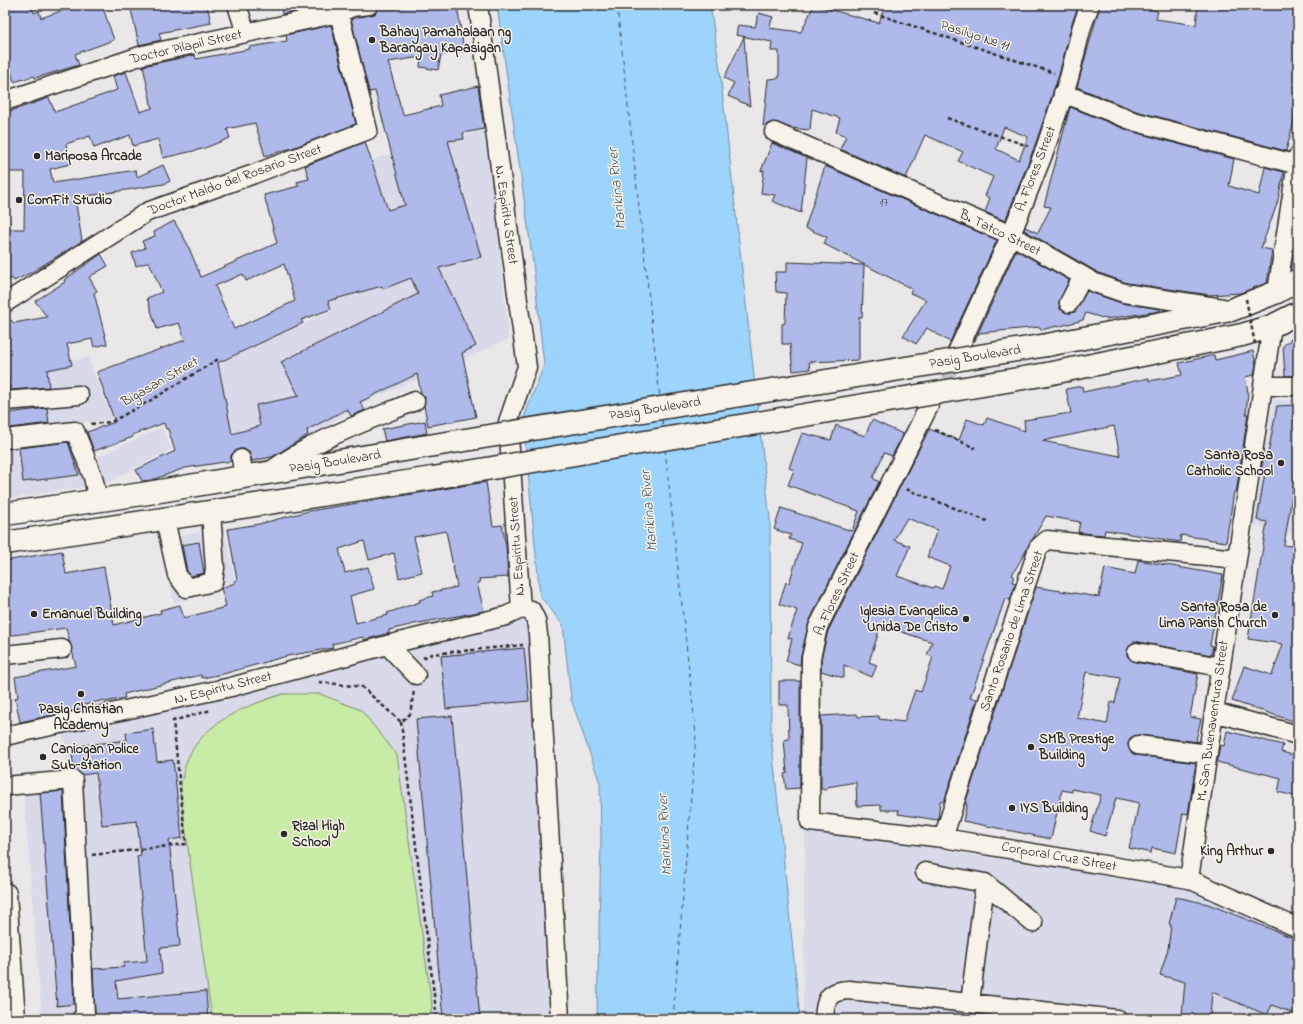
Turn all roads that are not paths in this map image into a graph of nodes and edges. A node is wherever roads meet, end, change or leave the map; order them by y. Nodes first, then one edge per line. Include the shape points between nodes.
1 (237, 5) edge
2 (478, 5) edge
3 (1090, 5) edge
4 (353, 7) edge
5 (246, 33) junction
6 (1066, 86) junction
7 (5, 101) edge
8 (774, 132) dead end
9 (1298, 162) edge
10 (1011, 235) junction
11 (1292, 237) edge
12 (1083, 276) junction
13 (1298, 280) edge
14 (1277, 292) junction
15 (5, 303) edge
16 (1069, 303) dead end
17 (1239, 304) junction
18 (1298, 313) edge
19 (1272, 326) junction
20 (958, 350) tunnel mouth
21 (1264, 386) junction
22 (1298, 386) edge
23 (79, 395) dead end
24 (5, 401) edge
25 (416, 401) dead end
26 (929, 406) tunnel mouth
27 (5, 439) edge
28 (270, 472) junction
29 (98, 500) junction
30 (211, 512) junction
31 (5, 514) edge
32 (165, 520) junction
33 (5, 543) edge
34 (1237, 559) junction
35 (521, 609) junction
36 (392, 644) junction
37 (62, 649) dead end
38 (1137, 652) dead end
39 (5, 655) edge
40 (1221, 667) junction
41 (412, 670) road end
42 (1214, 712) junction
43 (1298, 735) edge
44 (5, 736) edge
45 (1138, 745) dead end
46 (1208, 754) junction
47 (5, 786) edge
48 (810, 822) joint
49 (943, 838) junction
50 (925, 872) dead end
51 (1189, 879) junction
52 (985, 884) junction
53 (5, 902) edge
54 (1033, 923) dead end
55 (1298, 928) edge
56 (970, 1003) junction
57 (14, 1019) edge
58 (81, 1019) edge
59 (560, 1019) edge
60 (824, 1019) edge
61 (1117, 1019) edge

1 - 5 street
2 - 35 street, N. Espiritu Street via 527,367 508,422
3 - 6 street, A. Flores Street
4 - 5 street, Doctor Pilapil Street
4 - 15 street, Doctor Maldo del Rosario Street via 368,130 147,212
5 - 7 street, Doctor Pilapil Street via 143,55
6 - 9 street via 1133,121
6 - 10 street, A. Flores Street via 1044,152
8 - 10 street, B. Tatco Street
9 - 11 street
10 - 12 street, B. Tatco Street
10 - 20 street, A. Flores Street
11 - 14 street
12 - 16 street
12 - 17 street, B. Tatco Street via 1124,293
13 - 14 main road, Pasig Boulevard
14 - 17 main road, Pasig Boulevard
17 - 28 main road, Pasig Boulevard, bridge via 1047,346
18 - 19 main road, Pasig Boulevard
19 - 21 street, M. San Buenaventura Street
19 - 30 main road, Pasig Boulevard, bridge via 1242,335 1047,374 433,478
21 - 22 street
21 - 34 street, M. San Buenaventura Street
23 - 24 street
25 - 28 street via 315,444 291,456
26 - 48 street, A. Flores Street via 818,627 811,658
27 - 29 street via 76,431 92,472
28 - 29 main road, Pasig Boulevard via 243,468
29 - 31 main road, Pasig Boulevard
30 - 32 main road, Pasig Boulevard
30 - 32 street via 215,568 213,582 186,588 177,575
32 - 33 main road, Pasig Boulevard
34 - 40 street, M. San Buenaventura Street
34 - 49 street, Santo Rosario de Lima Street via 1047,540 1038,548
35 - 36 street, N. Espiritu Street via 506,616
35 - 59 street via 531,610 538,634
36 - 41 street via 393,651
36 - 44 street, N. Espiritu Street via 231,687
37 - 39 street
38 - 40 street
40 - 42 street, M. San Buenaventura Street
42 - 43 street
42 - 46 street, M. San Buenaventura Street
45 - 46 street
46 - 51 street, M. San Buenaventura Street
47 - 58 street via 73,780 85,1014
48 - 49 street, Corporal Cruz Street
49 - 51 street, Corporal Cruz Street
50 - 52 street
51 - 55 street, Corporal Cruz Street
52 - 54 street
52 - 56 street
53 - 57 main road
56 - 60 street via 840,990 827,999
56 - 61 street

